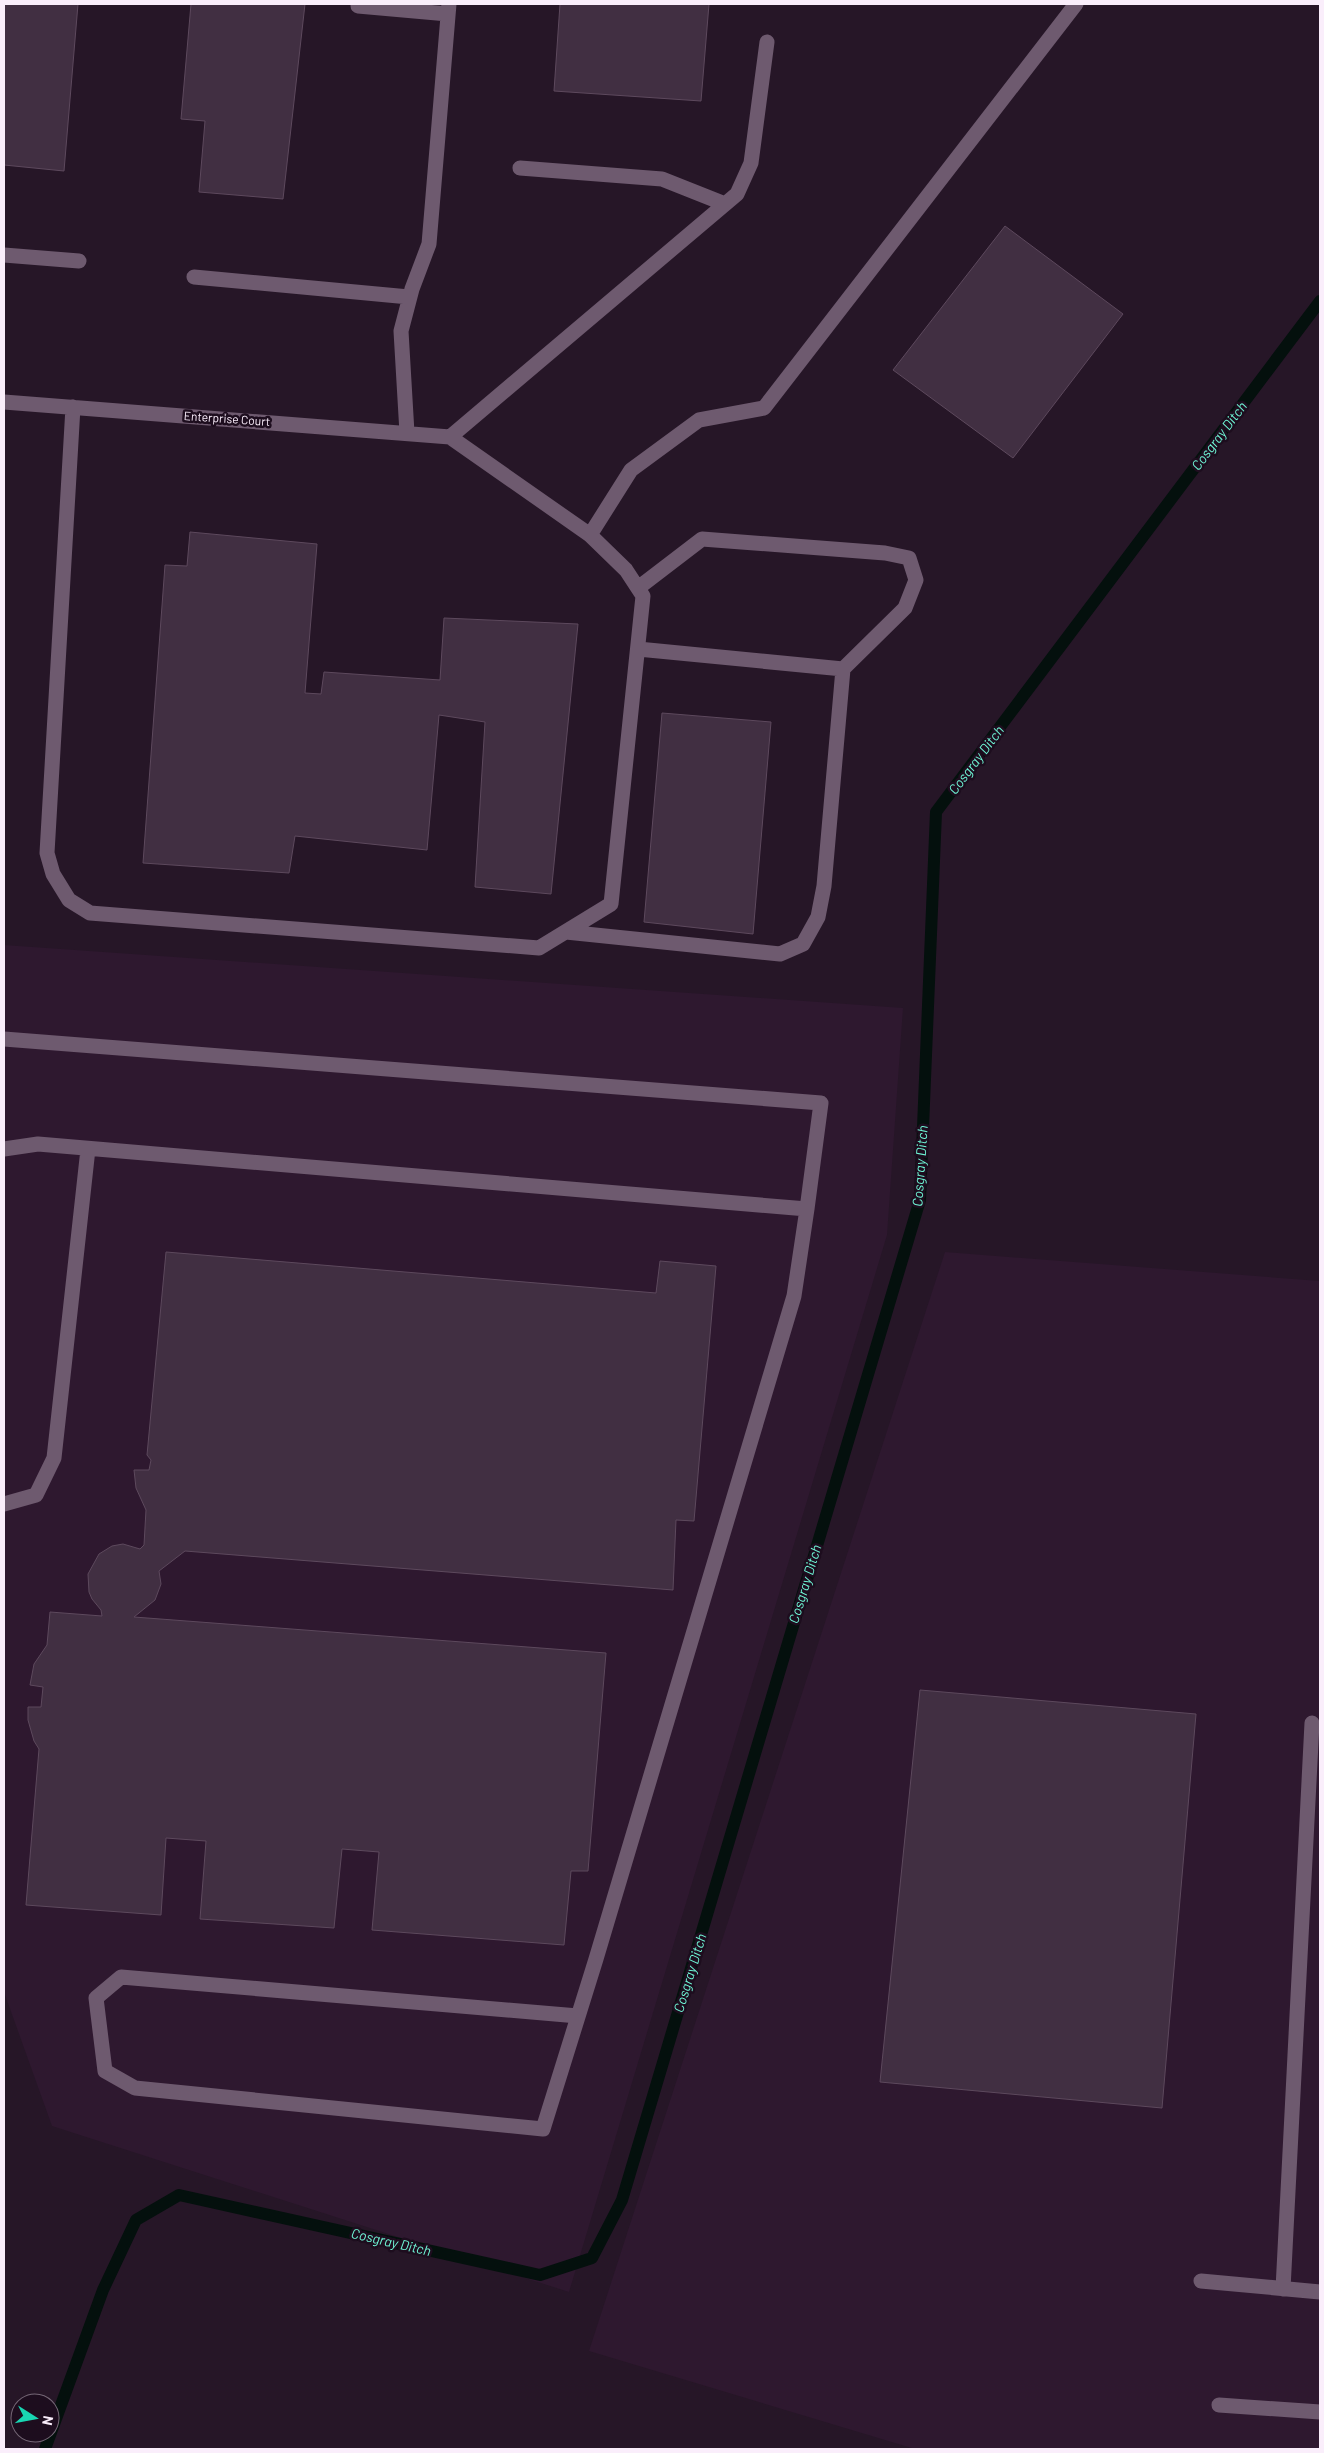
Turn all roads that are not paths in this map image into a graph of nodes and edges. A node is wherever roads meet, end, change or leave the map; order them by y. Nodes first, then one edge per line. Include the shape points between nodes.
1 (1076, 4) edge
2 (358, 6) dead end
3 (449, 9) edge
4 (767, 42) dead end
5 (520, 168) dead end
6 (726, 204) junction
7 (4, 255) edge
8 (79, 261) dead end
9 (194, 277) dead end
10 (410, 297) junction
11 (4, 402) edge
12 (73, 407) junction
13 (408, 433) junction
14 (450, 437) junction
15 (590, 536) junction
16 (638, 588) junction
17 (638, 649) junction
18 (843, 670) junction
19 (566, 932) junction
20 (4, 1039) edge
21 (88, 1149) junction
22 (4, 1150) edge
23 (807, 1208) junction
24 (4, 1504) edge
25 (1312, 1723) dead end
26 (578, 2016) junction
27 (1201, 2281) dead end
28 (1282, 2289) junction
29 (1320, 2292) edge
30 (1219, 2405) dead end
31 (1320, 2412) edge

1 - 15 street via 764,408 699,420 691,425 631,470
2 - 3 street
3 - 10 street via 429,244
4 - 6 street via 751,163 737,194
5 - 6 street via 662,180
6 - 14 street
7 - 8 street
9 - 10 street
10 - 13 street via 401,331
11 - 12 street, Enterprise Court
12 - 13 street, Enterprise Court
12 - 19 street via 47,853 53,874 69,900 90,914 539,948
13 - 14 street, Enterprise Court
14 - 15 street
15 - 16 street via 626,570
16 - 17 street via 643,596
16 - 18 street via 702,539 885,553 909,558 916,580 905,608
17 - 18 street
17 - 19 street via 611,904
18 - 19 street via 824,886 818,917 804,944 780,954
20 - 23 street via 821,1102
21 - 22 street via 38,1144
21 - 23 street
21 - 24 street via 54,1458 36,1496
23 - 26 street via 794,1296
25 - 28 street
26 - 26 street via 542,2129 135,2088 105,2071 96,1998 121,1977
27 - 28 street
28 - 29 street
30 - 31 street

